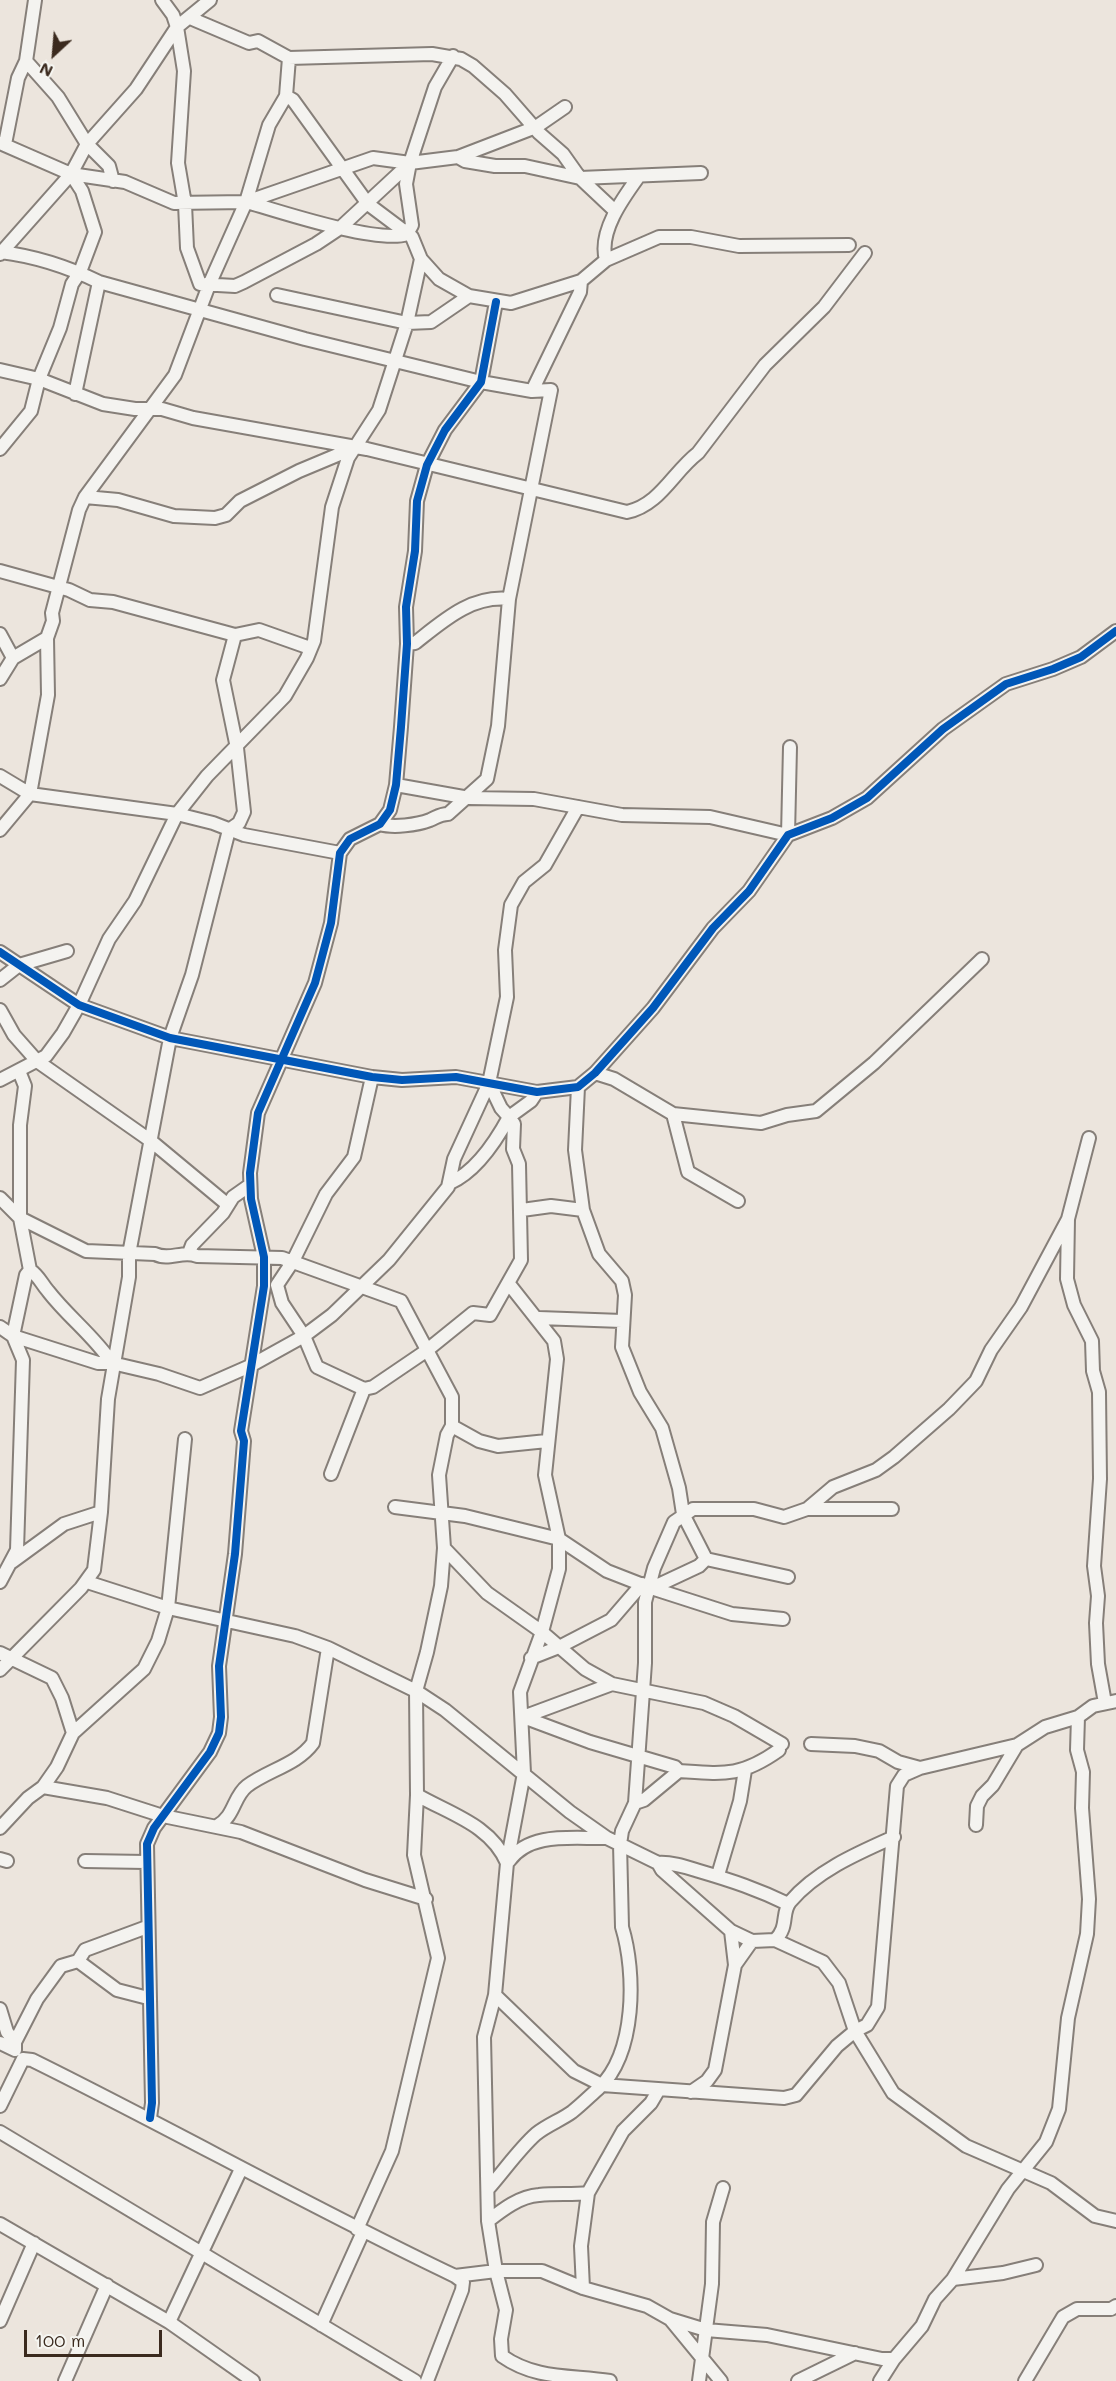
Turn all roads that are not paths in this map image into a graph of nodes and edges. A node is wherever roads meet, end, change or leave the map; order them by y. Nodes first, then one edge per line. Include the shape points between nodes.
1 (35, 0) edge
2 (162, 0) edge
3 (210, 0) edge
4 (190, 18) junction
5 (177, 27) junction
6 (453, 56) junction
7 (289, 58) junction
8 (26, 62) junction
9 (286, 96) junction
10 (565, 107) dead end
11 (536, 127) junction
12 (2, 144) edge
13 (87, 144) junction
14 (458, 157) junction
15 (410, 163) junction
16 (341, 168) junction
17 (701, 173) dead end
18 (71, 174) junction
19 (639, 176) junction
20 (580, 178) junction
21 (112, 181) junction
22 (246, 202) junction
23 (185, 204) junction
24 (368, 204) junction
25 (614, 210) junction
26 (340, 228) junction
27 (407, 234) junction
28 (849, 245) dead end
29 (0, 252) edge
30 (865, 253) dead end
31 (421, 259) junction
32 (606, 260) junction
33 (80, 272) junction
34 (581, 281) junction
35 (99, 282) junction
36 (209, 285) junction
37 (277, 295) dead end
38 (469, 296) junction
39 (496, 302) junction
40 (200, 309) junction
41 (407, 323) junction
42 (396, 360) junction
43 (0, 370) edge
44 (39, 379) junction
45 (481, 382) junction
46 (532, 391) junction
47 (75, 394) junction
48 (153, 408) junction
49 (354, 448) junction
50 (0, 449) edge
51 (427, 465) junction
52 (531, 489) junction
53 (85, 497) junction
54 (0, 570) edge
55 (59, 588) junction
56 (509, 599) junction
57 (1116, 631) edge
58 (0, 634) edge
59 (236, 635) junction
60 (46, 638) junction
61 (407, 644) junction
62 (310, 648) junction
63 (13, 658) junction
64 (0, 679) edge
65 (790, 747) dead end
66 (237, 748) junction
67 (0, 776) edge
68 (396, 785) junction
69 (30, 794) junction
70 (469, 798) junction
71 (578, 807) junction
72 (177, 814) junction
73 (380, 824) junction
74 (0, 830) edge
75 (228, 830) junction
76 (788, 835) junction
77 (340, 853) junction
78 (67, 951) dead end
79 (0, 952) edge
80 (982, 959) dead end
81 (18, 965) junction
82 (0, 980) edge
83 (79, 1005) junction
84 (0, 1010) edge
85 (170, 1038) junction
86 (279, 1060) junction
87 (37, 1061) junction
88 (19, 1071) junction
89 (595, 1074) junction
90 (372, 1077) junction
91 (0, 1080) edge
92 (489, 1083) junction
93 (578, 1087) junction
94 (537, 1092) junction
95 (673, 1114) junction
96 (509, 1117) junction
97 (1089, 1138) dead end
98 (151, 1141) junction
99 (450, 1183) junction
100 (250, 1185) junction
101 (0, 1198) edge
102 (738, 1201) dead end
103 (228, 1205) junction
104 (522, 1210) junction
105 (582, 1210) junction
106 (21, 1218) junction
107 (1068, 1219) junction
108 (189, 1253) junction
109 (129, 1254) junction
110 (264, 1257) junction
111 (292, 1261) junction
112 (30, 1270) junction
113 (509, 1284) junction
114 (364, 1285) junction
115 (539, 1318) junction
116 (622, 1321) junction
117 (0, 1327) edge
118 (13, 1336) junction
119 (304, 1336) junction
120 (426, 1351) junction
121 (112, 1363) junction
122 (250, 1366) junction
123 (364, 1389) junction
124 (452, 1426) junction
125 (185, 1439) dead end
126 (547, 1441) junction
127 (331, 1474) dead end
128 (395, 1507) dead end
129 (807, 1509) junction
130 (892, 1509) dead end
131 (101, 1512) junction
132 (443, 1514) junction
133 (683, 1514) junction
134 (559, 1539) junction
135 (444, 1548) junction
136 (706, 1559) junction
137 (11, 1563) junction
138 (788, 1577) dead end
139 (87, 1581) junction
140 (0, 1582) edge
141 (647, 1586) junction
142 (168, 1608) junction
143 (783, 1619) dead end
144 (226, 1620) junction
145 (542, 1632) junction
146 (559, 1647) junction
147 (328, 1648) junction
148 (0, 1653) edge
149 (531, 1658) junction
150 (12, 1660) junction
151 (0, 1670) edge
152 (612, 1684) junction
153 (643, 1689) junction
154 (416, 1691) junction
155 (1111, 1702) edge
156 (523, 1717) junction
157 (1078, 1717) junction
158 (73, 1733) junction
159 (811, 1744) dead end
160 (1017, 1745) junction
161 (639, 1757) junction
162 (920, 1768) junction
163 (745, 1770) junction
164 (679, 1771) junction
165 (524, 1773) junction
166 (43, 1787) junction
167 (417, 1795) junction
168 (635, 1803) junction
169 (163, 1816) junction
170 (976, 1825) dead end
171 (217, 1826) junction
172 (0, 1828) edge
173 (894, 1837) junction
174 (608, 1838) junction
175 (621, 1844) junction
176 (85, 1861) dead end
177 (146, 1862) junction
178 (507, 1863) junction
179 (658, 1863) junction
180 (718, 1875) junction
181 (426, 1899) junction
182 (788, 1904) junction
183 (147, 1927) junction
184 (731, 1931) junction
185 (775, 1940) junction
186 (752, 1941) junction
187 (78, 1960) junction
188 (735, 1965) junction
189 (495, 1995) junction
190 (148, 1998) junction
191 (0, 2009) edge
192 (855, 2031) junction
193 (15, 2042) junction
194 (0, 2043) edge
195 (602, 2085) junction
196 (658, 2091) junction
197 (691, 2092) junction
198 (0, 2106) edge
199 (150, 2118) junction
200 (0, 2133) edge
201 (242, 2169) junction
202 (1023, 2172) junction
203 (723, 2188) dead end
204 (488, 2189) junction
205 (588, 2193) junction
206 (488, 2221) junction
207 (1116, 2221) edge
208 (0, 2224) edge
209 (360, 2231) junction
210 (34, 2243) junction
211 (203, 2254) junction
212 (1036, 2265) dead end
213 (496, 2271) junction
214 (455, 2276) junction
215 (952, 2279) junction
216 (107, 2285) junction
217 (583, 2288) junction
218 (1114, 2308) edge
219 (670, 2319) junction
220 (0, 2321) edge
221 (169, 2322) junction
222 (321, 2325) junction
223 (706, 2330) junction
224 (855, 2353) junction
225 (702, 2359) junction
226 (894, 2359) junction
227 (64, 2381) edge
228 (254, 2381) edge
229 (415, 2381) edge
230 (427, 2381) edge
231 (610, 2381) edge
232 (699, 2381) edge
233 (721, 2381) edge
234 (798, 2381) edge
235 (880, 2381) edge
236 (1025, 2381) edge

1 - 8 street
2 - 5 street
3 - 4 street
4 - 5 street
4 - 7 street via 249,42 258,41
5 - 13 street via 136,89
5 - 23 street via 184,71 178,163
6 - 7 street
6 - 11 street via 473,66
6 - 15 street via 435,87
7 - 9 street
8 - 12 street via 18,78
8 - 13 street via 58,96
9 - 16 street
9 - 22 street via 269,125
10 - 11 street
11 - 14 street
11 - 20 street
12 - 18 street
13 - 18 street
13 - 21 street via 109,166
14 - 15 street
14 - 20 street
15 - 16 street via 373,158
15 - 24 street
15 - 27 street via 406,183 412,225
16 - 22 street
16 - 24 street
17 - 19 street
18 - 21 street
18 - 29 street
18 - 33 street via 82,191 95,232
19 - 20 street
19 - 25 street
20 - 25 street
21 - 23 street
22 - 23 street
22 - 26 street
22 - 36 street
23 - 36 street via 187,249 200,284
24 - 26 street
24 - 27 street
25 - 32 street via 604,251
26 - 27 street via 397,238
26 - 36 street via 235,286
27 - 31 street
28 - 32 street via 739,246 691,237 659,237
29 - 33 street
30 - 52 street via 824,307 765,365 698,453 641,509 627,512
31 - 38 street via 439,279
31 - 41 street
32 - 34 street
33 - 35 street
33 - 44 street via 72,284 60,328
34 - 39 street via 525,300
34 - 46 street via 580,292
35 - 40 street
35 - 47 street
36 - 40 street
37 - 41 street
38 - 39 street
38 - 41 street via 430,322
39 - 45 street
40 - 42 street
40 - 48 street via 176,375
41 - 42 street
42 - 45 street
42 - 49 street via 379,410
43 - 44 street
44 - 47 street
44 - 50 street via 31,411
45 - 46 street
45 - 51 street via 445,430
46 - 52 street via 551,390
47 - 48 street via 103,404
48 - 49 street
48 - 53 street
49 - 51 street
49 - 53 street via 291,475 215,518 183,518 118,500
49 - 62 street via 332,507
51 - 52 street
51 - 61 street via 417,501 415,551 406,607
52 - 56 street
53 - 55 street
54 - 55 street
55 - 59 street via 90,600 113,602
55 - 60 street
56 - 61 street via 465,605 415,643
56 - 70 street via 487,779
57 - 76 street via 1081,657 1006,684 944,729 867,798 832,818
58 - 63 street
59 - 62 street via 259,630
59 - 66 street via 223,680
60 - 63 street
60 - 69 street via 48,695
61 - 68 street
62 - 66 street via 285,696
63 - 64 street
65 - 76 street
66 - 72 street via 207,776
66 - 75 street via 244,812 239,823
67 - 69 street
68 - 70 street
68 - 73 street via 390,810
69 - 72 street
69 - 74 street
70 - 71 street via 534,799
70 - 73 street via 448,814 428,821
71 - 76 street via 622,815 710,817
71 - 92 street via 545,866 524,882 511,905 505,950 507,997
72 - 75 street
72 - 83 street via 135,901 109,939
73 - 77 street via 350,838
75 - 77 street
75 - 85 street via 192,975
76 - 89 street via 749,891 713,928 653,1008
77 - 86 street via 331,923 315,983 302,1018
78 - 81 street
79 - 81 street
80 - 95 street via 825,1107 761,1123
81 - 82 street
81 - 83 street
83 - 85 street
83 - 87 street via 46,1056
84 - 87 street via 14,1035
85 - 86 street
85 - 98 street
86 - 90 street
86 - 100 street via 258,1113
87 - 88 street
87 - 98 street
88 - 91 street
88 - 106 street via 25,1086 20,1125
89 - 93 street
89 - 95 street via 614,1079
90 - 92 street via 456,1077
90 - 111 street via 354,1157 326,1194
92 - 94 street
92 - 96 street
92 - 99 street via 454,1159
93 - 94 street
93 - 105 street via 575,1150
94 - 96 street
95 - 102 street via 688,1172
96 - 99 street via 490,1148
96 - 104 street via 514,1124 513,1149 519,1164
97 - 107 street
98 - 103 street
98 - 109 street
99 - 114 street
100 - 103 street
100 - 110 street
101 - 106 street
103 - 108 street
104 - 105 street via 551,1206
104 - 113 street via 521,1260
105 - 116 street via 599,1254 622,1281
106 - 109 street via 86,1251
106 - 112 street
107 - 129 street via 1022,1307 965,1395 876,1470 833,1487
107 - 155 street via 1067,1279 1074,1305 1092,1341 1093,1371 1099,1392 1096,1623 1098,1664
108 - 109 street via 162,1257
108 - 110 street
109 - 121 street via 129,1277
110 - 111 street
110 - 122 street via 264,1287
111 - 114 street
111 - 119 street via 277,1285 282,1303
112 - 118 street
112 - 121 street
113 - 115 street
113 - 120 street via 490,1315 473,1313
114 - 119 street
114 - 120 street via 401,1301
115 - 116 street
115 - 126 street via 554,1341 557,1359
116 - 133 street via 622,1347 640,1392 662,1428
117 - 118 street
118 - 121 street via 98,1363
118 - 137 street via 23,1360 20,1516 17,1550
119 - 122 street
119 - 123 street via 317,1367
120 - 123 street
120 - 124 street via 452,1397
121 - 122 street via 200,1388
121 - 131 street
122 - 144 street
123 - 127 street
124 - 126 street via 498,1446
124 - 132 street via 439,1475
125 - 142 street
126 - 134 street via 545,1475
128 - 132 street
129 - 130 street
129 - 133 street via 784,1517 754,1509 693,1509
131 - 137 street via 64,1524
131 - 139 street via 94,1570
132 - 134 street
132 - 135 street
133 - 136 street
133 - 141 street via 674,1522
134 - 141 street via 607,1571
134 - 145 street via 559,1569
135 - 145 street via 487,1593
135 - 154 street via 441,1586
136 - 138 street
136 - 141 street via 699,1566
137 - 140 street
139 - 142 street
139 - 150 street
141 - 143 street via 732,1614
141 - 146 street via 611,1620
141 - 153 street
142 - 144 street
142 - 158 street via 144,1670
144 - 147 street
144 - 169 street via 219,1666 219,1733 210,1752
145 - 146 street
145 - 149 street
146 - 149 street
146 - 152 street via 585,1669
147 - 154 street
147 - 171 street via 313,1743 306,1753 246,1787 229,1819
148 - 150 street
149 - 156 street via 520,1692
150 - 151 street
150 - 158 street via 52,1678
152 - 153 street
152 - 156 street
153 - 161 street
153 - 163 street via 704,1703 734,1716 781,1747
154 - 165 street
154 - 167 street
155 - 157 street via 1093,1706
156 - 161 street
156 - 165 street
157 - 160 street via 1045,1727
157 - 202 street via 1089,1899 1087,1934 1068,2018 1059,2109 1046,2142
158 - 166 street
159 - 162 street via 879,1751
160 - 162 street
160 - 170 street via 982,1796
161 - 164 street
161 - 168 street
162 - 173 street via 904,1775 897,1786
163 - 164 street via 720,1774
163 - 180 street
164 - 168 street
165 - 174 street
165 - 178 street
166 - 169 street via 107,1798
166 - 172 street
167 - 178 street via 480,1828 494,1841
167 - 181 street via 414,1855
168 - 175 street via 622,1831
169 - 171 street
169 - 177 street via 147,1844
171 - 181 street
173 - 182 street via 858,1853 813,1881
173 - 192 street via 878,2007 867,2025
174 - 175 street
174 - 178 street via 532,1842 517,1850
175 - 179 street
175 - 195 street via 628,2025 622,2053
176 - 177 street
177 - 183 street
178 - 189 street
179 - 180 street
179 - 184 street
180 - 182 street
181 - 209 street via 438,1958 392,2151
182 - 185 street via 784,1932
183 - 187 street via 85,1950
183 - 190 street
184 - 186 street
184 - 188 street
185 - 186 street
185 - 192 street via 823,1962 834,1974
186 - 188 street
187 - 190 street via 117,1990
187 - 193 street via 61,1966 37,1999
188 - 197 street via 715,2070 707,2082
189 - 195 street via 574,2071
189 - 204 street via 484,2037
190 - 199 street
191 - 193 street via 7,2032
192 - 197 street via 837,2046 796,2095 784,2098
192 - 202 street via 893,2093 966,2146
193 - 194 street via 15,2050
195 - 196 street
195 - 204 street via 571,2113 537,2133
196 - 197 street
196 - 205 street via 622,2131
198 - 199 street via 23,2059
199 - 201 street
200 - 211 street
201 - 209 street
201 - 211 street
202 - 207 street via 1051,2183 1095,2216
202 - 215 street via 1008,2189
203 - 223 street via 713,2222 712,2284
204 - 206 street
205 - 206 street via 538,2195 509,2206
205 - 217 street via 581,2246
206 - 213 street
208 - 210 street
209 - 214 street
209 - 222 street
210 - 216 street
210 - 220 street
211 - 221 street
211 - 222 street
212 - 215 street
213 - 214 street
213 - 217 street via 542,2271
213 - 231 street via 506,2310 502,2356 520,2369
214 - 230 street via 463,2282 462,2290
215 - 226 street via 935,2299 922,2326
216 - 221 street
216 - 227 street
217 - 219 street via 647,2306
218 - 236 street via 1077,2309 1063,2317
219 - 223 street
219 - 225 street
221 - 228 street
222 - 229 street
223 - 224 street via 766,2335
223 - 225 street
224 - 226 street
224 - 234 street
225 - 232 street
225 - 233 street
226 - 235 street

